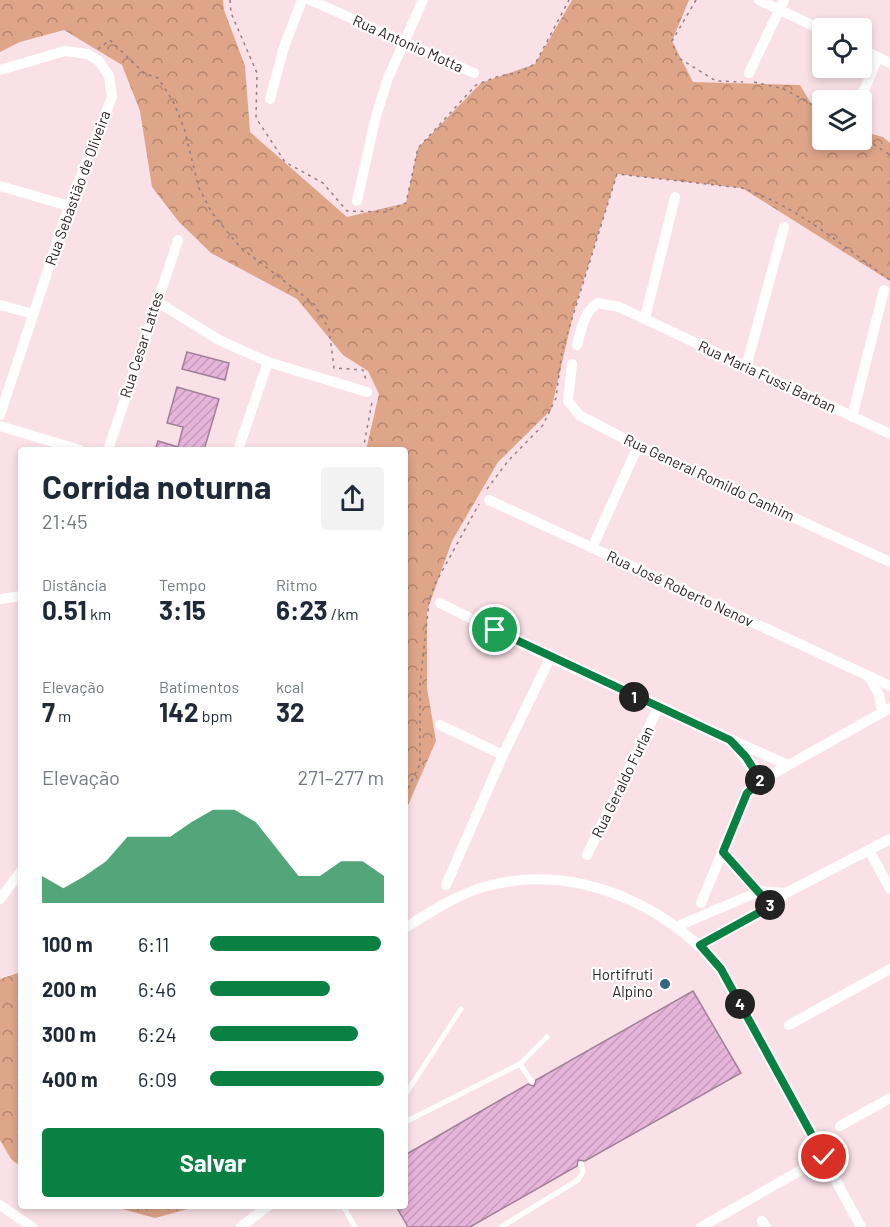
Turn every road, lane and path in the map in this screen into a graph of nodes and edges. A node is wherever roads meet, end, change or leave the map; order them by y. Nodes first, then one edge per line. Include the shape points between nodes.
1 (302, 0) edge
2 (310, 0) edge
3 (423, 0) edge
4 (696, 0) edge
5 (759, 0) edge
6 (782, 4) edge
7 (812, 24) edge
8 (405, 43) junction
9 (872, 54) edge
10 (93, 57) junction
11 (878, 57) junction
12 (890, 63) edge
13 (0, 70) edge
14 (474, 73) dead end
15 (749, 73) dead end
16 (864, 90) edge
17 (270, 99) dead end
18 (812, 104) edge
19 (872, 143) edge
20 (890, 155) edge
21 (0, 186) edge
22 (675, 197) dead end
23 (357, 201) dead end
24 (69, 206) junction
25 (784, 227) dead end
26 (178, 240) dead end
27 (887, 285) edge
28 (156, 301) junction
29 (0, 305) edge
30 (33, 314) junction
31 (645, 318) junction
32 (577, 345) dead end
33 (268, 362) junction
34 (572, 364) dead end
35 (746, 367) junction
36 (370, 393) junction
37 (0, 415) edge
38 (852, 417) junction
39 (0, 426) edge
40 (890, 434) edge
41 (638, 446) junction
42 (70, 447) edge
43 (109, 447) edge
44 (239, 447) edge
45 (363, 447) edge
46 (489, 500) dead end
47 (592, 548) junction
48 (890, 562) edge
49 (18, 596) edge
50 (0, 599) edge
51 (440, 603) dead end
52 (550, 658) junction
53 (870, 678) junction
54 (890, 686) edge
55 (658, 708) junction
56 (886, 710) edge
57 (440, 725) dead end
58 (730, 740) junction
59 (503, 755) junction
60 (788, 765) junction
61 (761, 781) junction
62 (408, 789) edge
63 (890, 839) edge
64 (869, 850) junction
65 (723, 852) junction
66 (587, 855) dead end
67 (18, 875) edge
68 (446, 885) dead end
69 (890, 889) edge
70 (760, 891) junction
71 (786, 893) junction
72 (0, 899) edge
73 (701, 903) dead end
74 (771, 906) junction
75 (408, 926) edge
76 (678, 926) junction
77 (700, 945) junction
78 (890, 969) edge
79 (461, 1009) dead end
80 (789, 1025) dead end
81 (547, 1037) dead end
82 (520, 1064) junction
83 (532, 1082) dead end
84 (408, 1090) edge
85 (890, 1098) edge
86 (408, 1120) edge
87 (840, 1126) dead end
88 (824, 1157) junction
89 (581, 1164) dead end
90 (0, 1205) edge
91 (264, 1209) edge
92 (345, 1209) edge
93 (32, 1227) edge
94 (241, 1227) edge
95 (355, 1227) edge
96 (501, 1227) edge
97 (701, 1227) edge
98 (861, 1227) edge

1 - 17 street
2 - 8 street, Rua Antonio Motta
3 - 8 street
4 - 18 path via 672,41 677,57 716,81 772,85
5 - 6 street
6 - 7 street
6 - 15 street
8 - 14 street, Rua Antonio Motta
8 - 23 street via 388,78 376,117
9 - 11 street
10 - 13 street via 65,51
10 - 24 street, Rua Sebastião de Oliveira via 109,76 112,97
10 - 36 path via 110,40 145,74 158,78 184,128 199,188 212,213 240,247 314,304 329,329 334,368 363,370
11 - 12 street
11 - 16 street
19 - 20 path
21 - 24 street
22 - 31 street
24 - 30 street, Rua Sebastião de Oliveira
25 - 35 street
26 - 28 street, Rua Cesar Lattes
27 - 38 street
27 - 62 path via 799,215 759,193 617,174 562,351 556,398 548,416 489,485 435,584 426,611 420,684 420,764
28 - 33 street via 219,340
28 - 43 street, Rua Cesar Lattes
29 - 30 street
30 - 37 street, Rua Sebastião de Oliveira
31 - 32 street via 598,303 585,316
31 - 35 street, Rua Maria Fussi Barban
33 - 36 street
33 - 44 street
34 - 41 street, Rua General Romildo Canhim via 568,400 574,410
35 - 38 street, Rua Maria Fussi Barban
36 - 45 path
38 - 40 street, Rua Maria Fussi Barban
39 - 42 street
41 - 47 street
41 - 48 street, Rua General Romildo Canhim
46 - 47 street, Rua José Roberto Nenov
47 - 53 street, Rua José Roberto Nenov
49 - 50 street
51 - 52 street
52 - 55 street
52 - 59 street
53 - 54 street, Rua José Roberto Nenov
53 - 56 street
55 - 58 street
55 - 66 street, Rua Geraldo Furlan
56 - 60 street
57 - 59 street
58 - 60 street
58 - 61 street
59 - 68 street
60 - 61 street
61 - 65 street via 747,793
63 - 64 street
64 - 69 street
64 - 71 street
65 - 70 street
65 - 73 street
67 - 72 street
70 - 71 street
70 - 74 street
70 - 76 street
71 - 74 street
74 - 77 street
75 - 76 street via 444,903 520,880 564,881 596,888 626,897
76 - 77 street
77 - 88 street via 721,969
78 - 80 street
79 - 84 lane
81 - 82 lane
82 - 83 lane
82 - 86 lane
85 - 87 street
88 - 97 street
88 - 98 street
89 - 96 lane via 579,1180
90 - 93 street
91 - 94 street
92 - 95 lane

